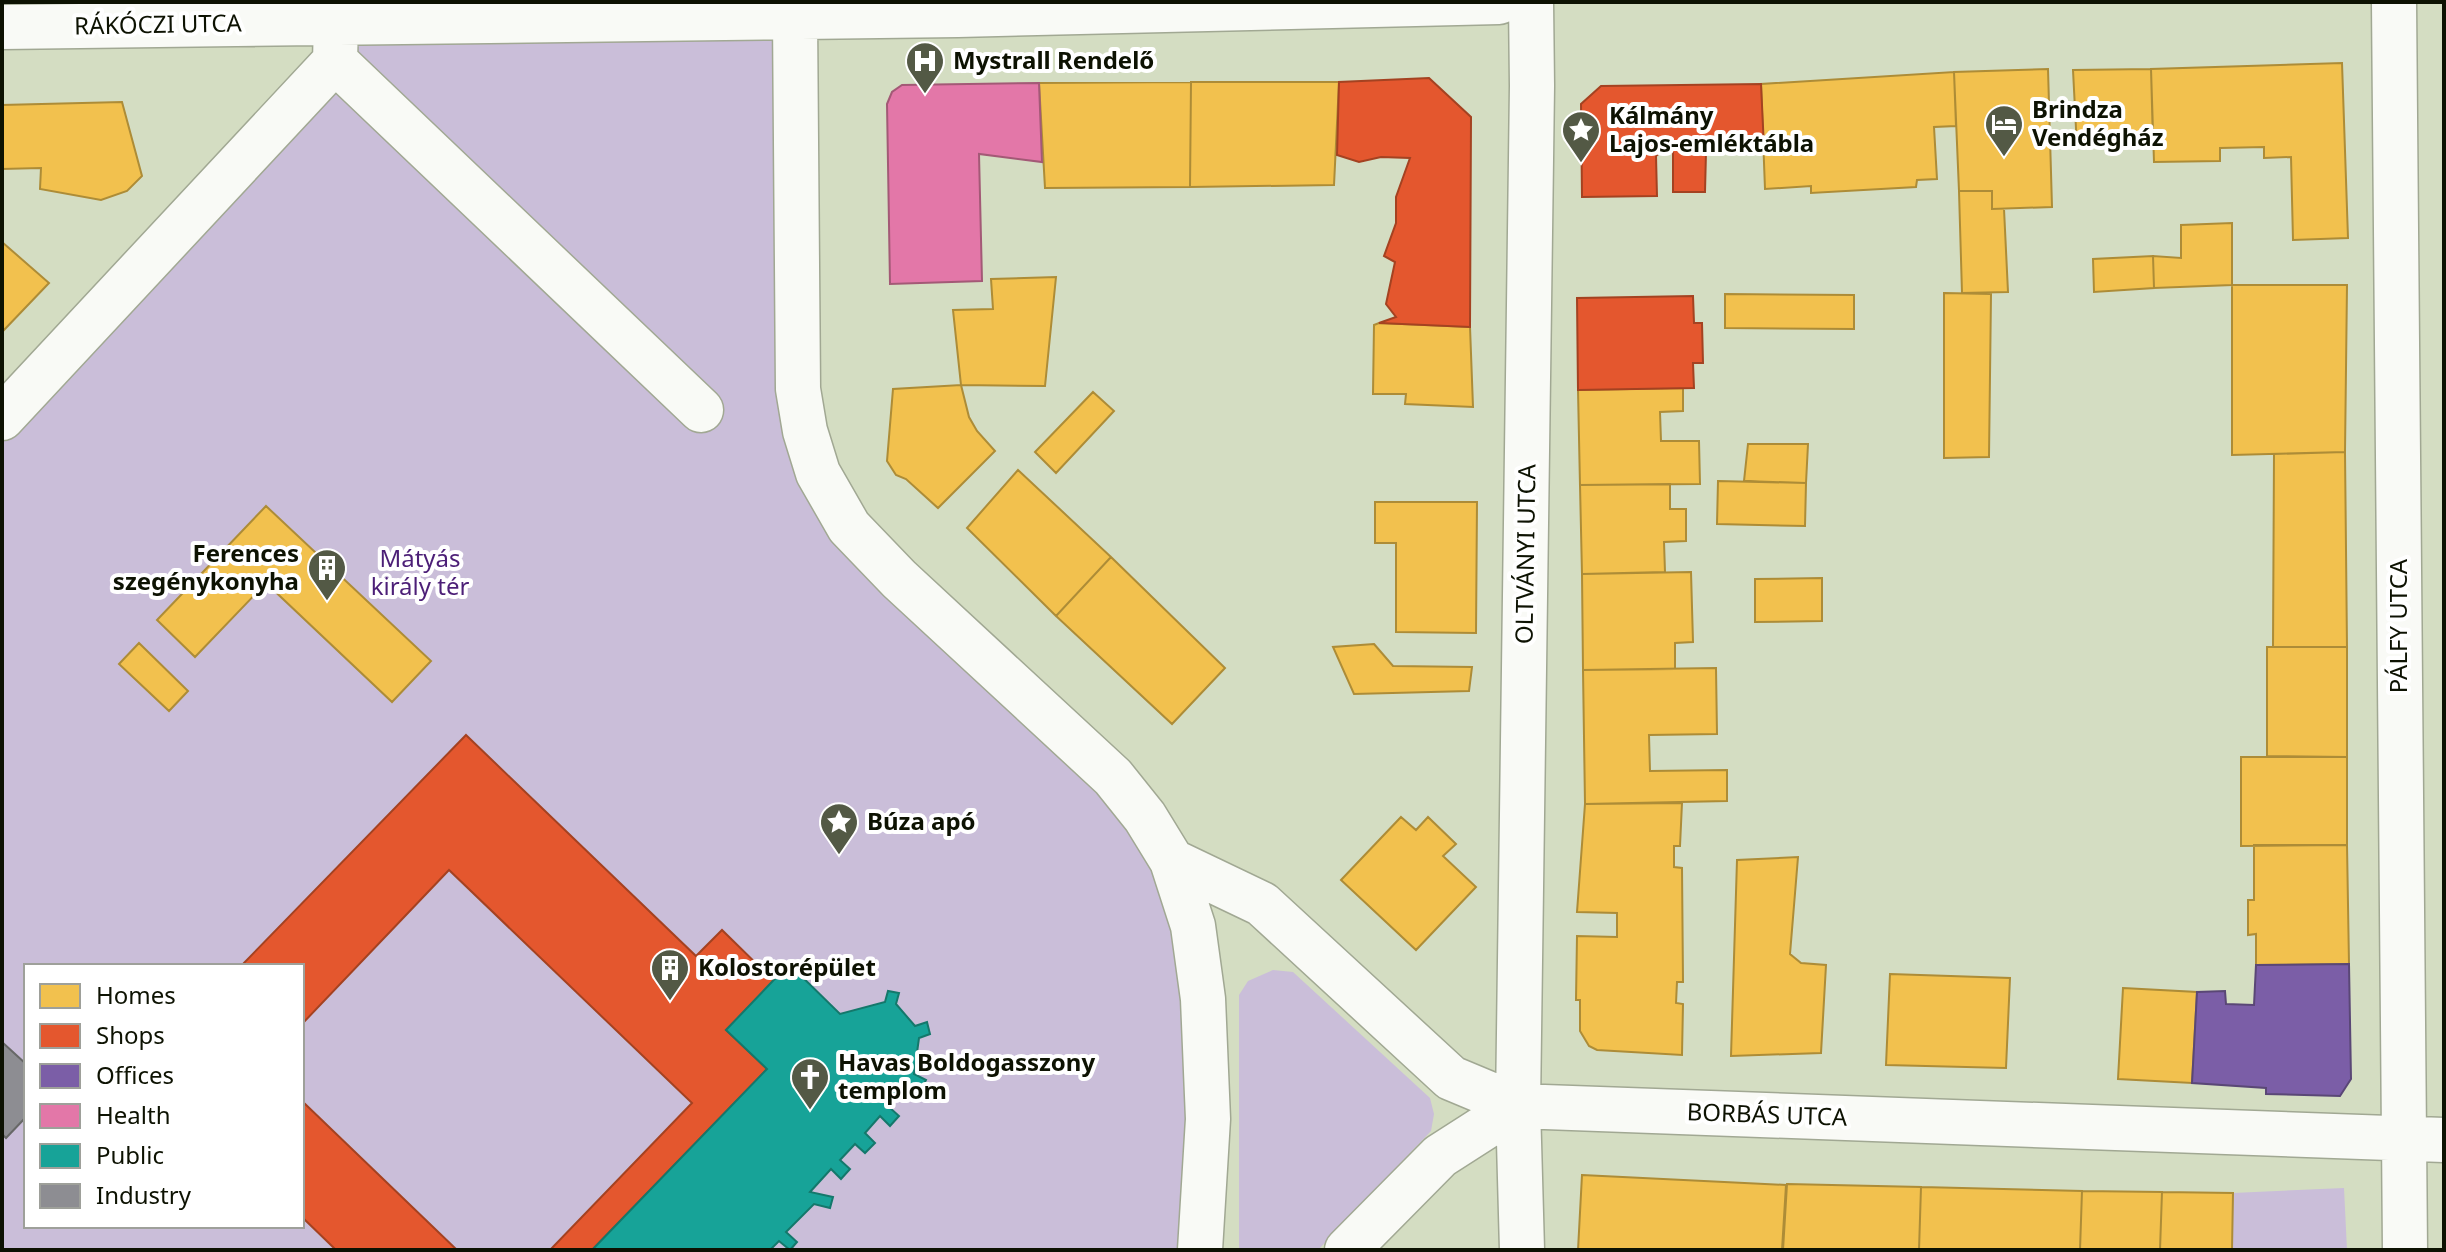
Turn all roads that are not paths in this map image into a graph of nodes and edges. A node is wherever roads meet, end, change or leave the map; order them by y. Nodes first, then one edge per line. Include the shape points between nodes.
1 (1499, 2) edge
2 (1531, 2) edge
3 (2394, 2) edge
4 (796, 10) edge
5 (2, 27) edge
6 (335, 41) junction
7 (701, 410) dead end
8 (2, 418) edge
9 (1172, 861) junction
10 (1518, 1106) junction
11 (2424, 1139) edge
12 (1200, 1250) edge
13 (1347, 1250) edge
14 (1522, 1250) edge
15 (2405, 1250) edge

1 - 4 street, RÁKÓCZI UTCA
2 - 10 street, OLTVÁNYI UTCA
3 - 11 street, PÁLFY UTCA
4 - 6 street, RÁKÓCZI UTCA
4 - 9 street via 798,389 818,473 849,527 1113,777
5 - 6 street, RÁKÓCZI UTCA
6 - 7 street
6 - 8 street
9 - 10 street, BORBÁS UTCA via 1262,904 1451,1078
9 - 12 street via 1193,926 1203,999 1208,1119
10 - 11 street, BORBÁS UTCA
10 - 13 street via 1440,1156
10 - 14 street, OLTVÁNYI UTCA
11 - 15 street, PÁLFY UTCA

